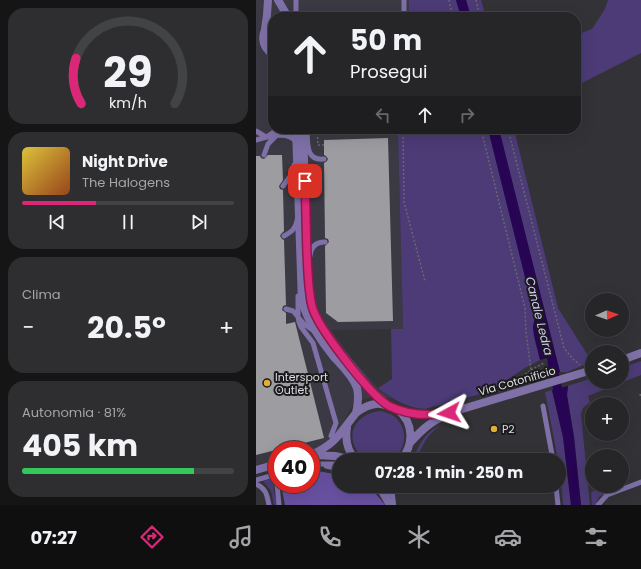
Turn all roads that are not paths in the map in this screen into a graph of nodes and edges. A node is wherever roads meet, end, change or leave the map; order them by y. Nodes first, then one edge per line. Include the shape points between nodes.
1 (268, 0) edge
2 (278, 0) edge
3 (296, 0) edge
4 (404, 0) edge
5 (285, 12) edge
6 (296, 12) edge
7 (404, 12) edge
8 (268, 25) edge
9 (264, 30) junction
10 (260, 41) edge
11 (268, 50) edge
12 (256, 131) edge
13 (270, 134) edge
14 (296, 134) edge
15 (303, 134) edge
16 (307, 134) edge
17 (276, 136) junction
18 (266, 137) junction
19 (256, 140) edge
20 (297, 144) junction
21 (264, 155) dead end
22 (297, 157) junction
23 (324, 159) dead end
24 (283, 186) dead end
25 (299, 194) junction
26 (284, 236) dead end
27 (325, 242) dead end
28 (300, 257) junction
29 (308, 285) junction
30 (286, 309) dead end
31 (298, 316) junction
32 (316, 332) junction
33 (313, 343) junction
34 (641, 353) edge
35 (629, 357) edge
36 (585, 373) edge
37 (388, 405) junction
38 (543, 406) dead end
39 (396, 409) junction
40 (356, 413) junction
41 (449, 413) junction
42 (350, 420) junction
43 (331, 436) dead end
44 (410, 443) junction
45 (320, 451) edge
46 (351, 453) edge
47 (406, 453) edge
48 (552, 453) edge
49 (320, 455) edge
50 (332, 456) edge
51 (321, 464) joint
52 (332, 464) edge
53 (268, 467) edge
54 (332, 467) edge
55 (256, 470) edge
56 (268, 477) edge
57 (256, 480) edge
58 (641, 482) edge
59 (256, 484) edge
60 (278, 493) edge
61 (384, 493) edge
62 (390, 493) edge
63 (557, 493) edge
64 (269, 505) edge
65 (280, 505) edge
66 (391, 505) edge
67 (558, 505) edge
68 (598, 505) edge

1 - 9 street
2 - 5 street
3 - 6 lane
4 - 7 lane
8 - 9 street
9 - 10 street
10 - 11 street
12 - 18 lane
13 - 18 lane
14 - 20 street
15 - 29 street
16 - 23 lane via 310,155
17 - 18 lane
17 - 20 lane via 289,136
17 - 21 lane via 268,144
18 - 19 lane
20 - 22 street
22 - 24 lane via 294,171
22 - 25 street
25 - 26 lane via 296,223 292,231
25 - 28 street
27 - 29 lane via 317,243 311,250
28 - 31 lane
28 - 32 street via 302,303
29 - 37 street via 312,307 320,325 372,391
30 - 31 lane
31 - 32 lane
31 - 33 lane via 301,327
32 - 33 lane
32 - 40 street via 356,386
33 - 43 lane via 336,423
34 - 35 street
36 - 41 street, Via Cotonificio
37 - 39 street, Via Cotonificio
37 - 40 street, Via Cotonificio via 371,404
38 - 48 lane
39 - 41 street, Via Cotonificio via 425,415
39 - 44 street, Via Cotonificio via 408,424
40 - 42 street, Via Cotonificio
41 - 44 street, Via Cotonificio via 423,428
42 - 45 street, Via Cotonificio via 336,440
42 - 46 street, Via Cotonificio via 346,440
44 - 47 street, Via Cotonificio
49 - 50 street, Via Cotonificio
51 - 52 lane
51 - 54 lane
53 - 55 street
56 - 57 lane
58 - 68 lane via 607,495
59 - 64 lane via 265,490
60 - 65 lane
61 - 66 street
62 - 66 street
63 - 67 lane

